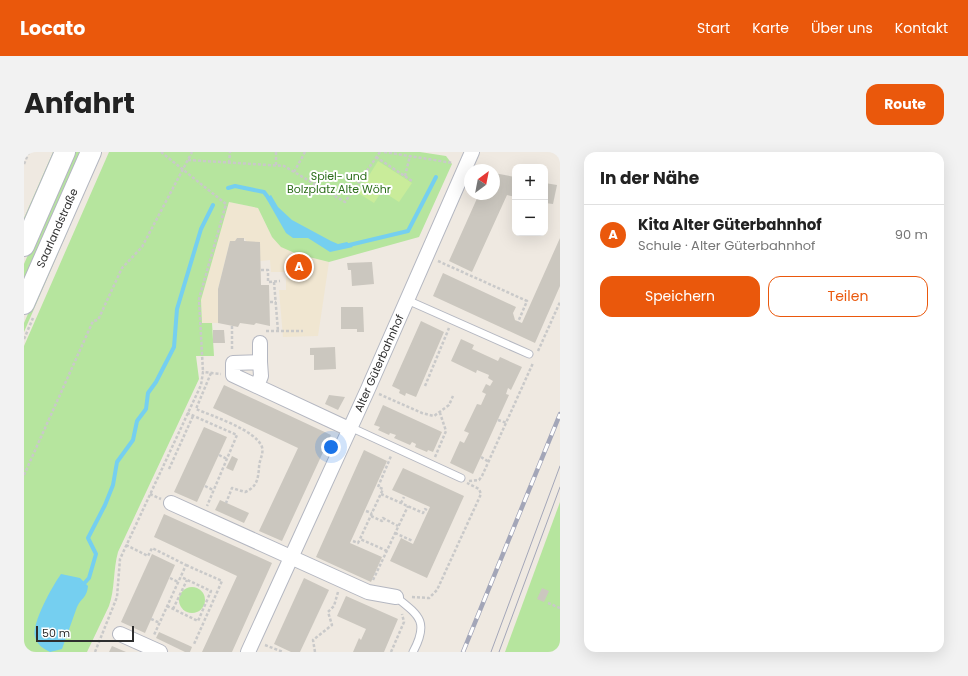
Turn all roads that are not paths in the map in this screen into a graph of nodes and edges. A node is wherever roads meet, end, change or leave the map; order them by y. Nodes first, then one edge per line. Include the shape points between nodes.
1 (65, 152) edge
2 (91, 152) edge
3 (472, 154) edge
4 (24, 246) edge
5 (407, 300) junction
6 (24, 304) edge
7 (260, 343) road end
8 (529, 354) dead end
9 (260, 362) junction
10 (257, 386) junction
11 (350, 428) junction
12 (461, 478) road end
13 (171, 504) dead end
14 (292, 558) junction
15 (396, 597) joint
16 (120, 634) dead end
17 (251, 646) edge
18 (160, 652) edge
19 (413, 652) edge

1 - 4 main road, Saarlandstraße
2 - 6 main road, Saarlandstraße
3 - 5 street, Alter Güterbahnhof
5 - 8 lane
5 - 11 street, Alter Güterbahnhof
7 - 9 street
9 - 10 street via 261,376
9 - 10 street via 233,363 233,375
10 - 11 street
11 - 12 lane
11 - 14 street, Alter Güterbahnhof
13 - 14 street
14 - 15 street via 368,592
14 - 17 street, Alter Güterbahnhof
15 - 19 lane via 417,614 420,621 421,634
16 - 18 street

